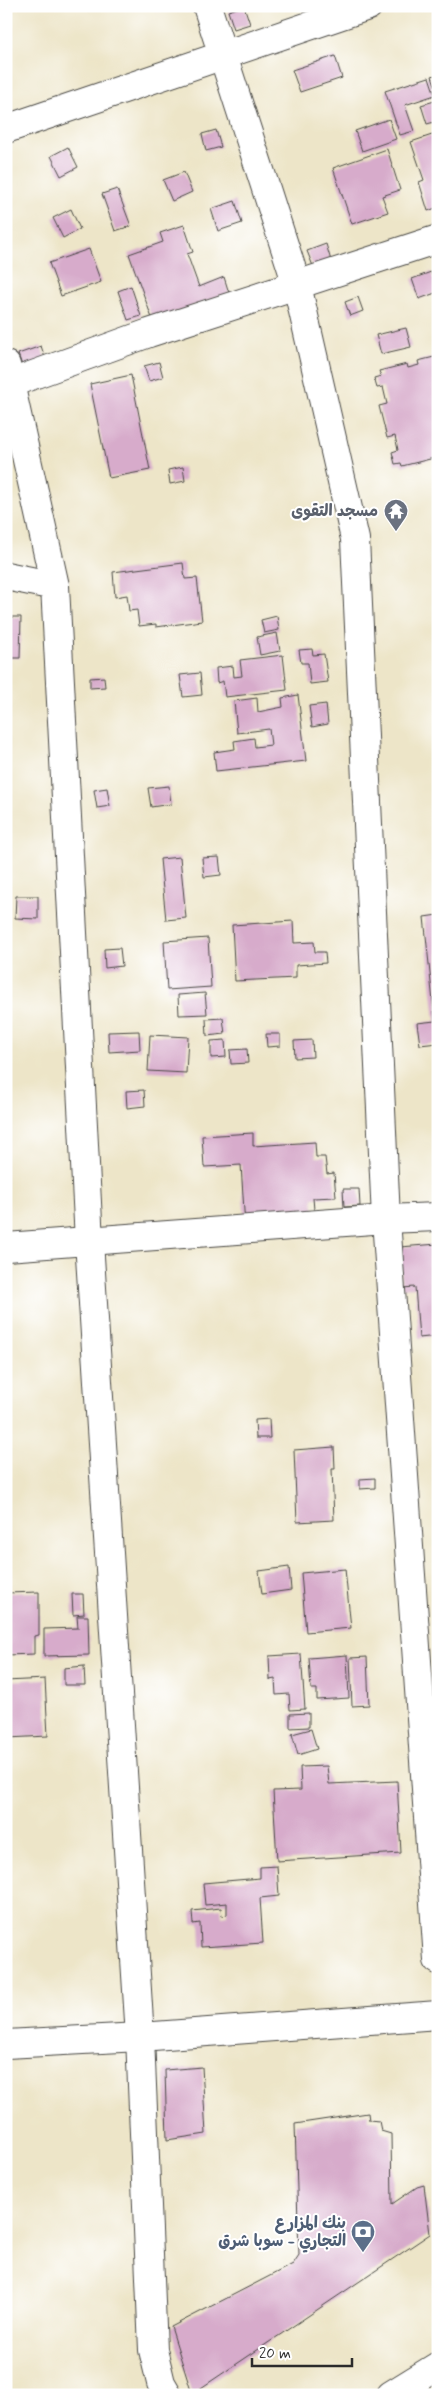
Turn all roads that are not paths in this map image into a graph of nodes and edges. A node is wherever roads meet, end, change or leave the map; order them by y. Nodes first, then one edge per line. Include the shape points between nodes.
1 (207, 6) edge
2 (368, 6) edge
3 (223, 57) junction
4 (6, 129) edge
5 (438, 239) edge
6 (297, 286) junction
7 (9, 374) edge
8 (6, 576) edge
9 (55, 586) junction
10 (438, 1217) edge
11 (386, 1219) junction
12 (90, 1240) junction
13 (6, 1247) edge
14 (438, 1960) edge
15 (438, 2015) edge
16 (140, 2037) junction
17 (6, 2044) edge
18 (438, 2366) edge
19 (168, 2395) edge
20 (391, 2395) edge

1 - 3 main road
2 - 3 main road
3 - 4 main road
3 - 6 main road
5 - 6 main road
6 - 7 main road
6 - 11 main road via 354,539
7 - 9 main road
8 - 9 main road
9 - 12 main road
10 - 11 main road
11 - 12 main road
11 - 14 main road
12 - 13 main road
12 - 16 main road
15 - 16 main road
16 - 17 main road
16 - 19 main road via 154,2350 161,2383
18 - 20 main road

